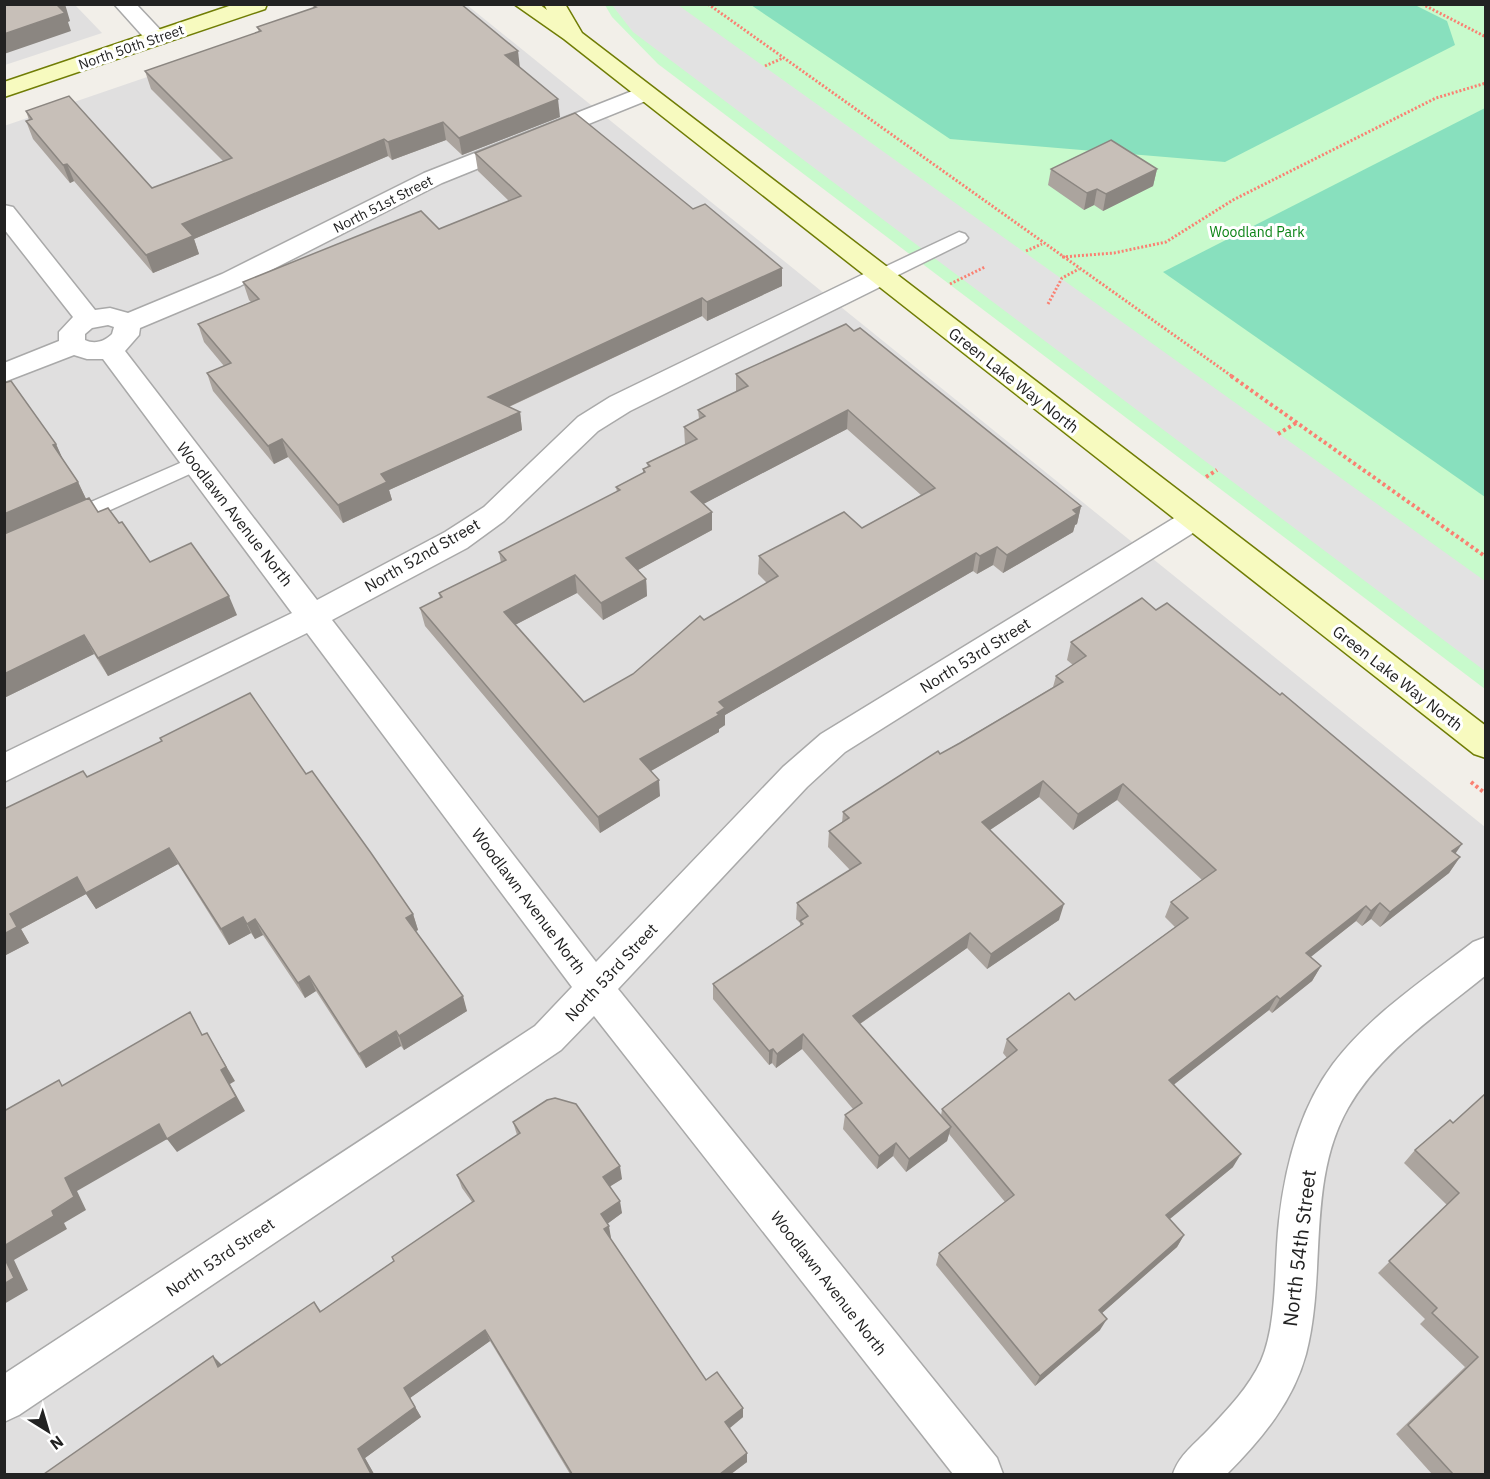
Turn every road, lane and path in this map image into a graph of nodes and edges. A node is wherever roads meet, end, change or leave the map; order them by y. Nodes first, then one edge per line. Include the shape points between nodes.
1 (124, 4) edge
2 (257, 4) edge
3 (524, 4) edge
4 (554, 4) edge
5 (708, 4) edge
6 (1422, 4) edge
7 (574, 37) junction
8 (1485, 37) edge
9 (157, 38) junction
10 (783, 58) junction
11 (765, 66) dead end
12 (1485, 83) edge
13 (4, 90) edge
14 (645, 93) junction
15 (4, 212) edge
16 (959, 238) dead end
17 (1042, 244) junction
18 (1026, 251) dead end
19 (1062, 257) junction
20 (985, 267) dead end
21 (1079, 270) junction
22 (881, 276) junction
23 (950, 284) dead end
24 (1048, 304) dead end
25 (88, 320) junction
26 (117, 336) junction
27 (74, 345) junction
28 (4, 373) edge
29 (1296, 423) junction
30 (1278, 434) dead end
31 (196, 463) junction
32 (1217, 470) dead end
33 (1206, 477) dead end
34 (1194, 519) junction
35 (46, 530) edge
36 (1485, 557) edge
37 (313, 616) junction
38 (1485, 746) edge
39 (4, 769) edge
40 (1485, 953) edge
41 (596, 989) junction
42 (4, 1400) edge
43 (981, 1474) edge
44 (1195, 1474) edge

1 - 9 street
2 - 9 main road, North 50th Street
3 - 7 main road
4 - 7 main road, Green Lake Way North
5 - 10 path
6 - 8 path
7 - 14 main road, Green Lake Way North
9 - 13 main road, North 50th Street
10 - 11 path
10 - 17 path
12 - 19 path via 1436,98 1233,200 1166,242 1114,253
14 - 22 main road, Green Lake Way North
14 - 26 street, North 51st Street via 433,178
15 - 25 street
16 - 22 lane
17 - 18 path
17 - 19 path
19 - 21 path
20 - 23 path
21 - 24 path via 1062,278
21 - 29 path
22 - 34 main road, Green Lake Way North
22 - 37 street, North 52nd Street via 620,404 588,424 494,514
25 - 26 street via 110,316
25 - 27 street via 72,332
26 - 27 street via 84,351
26 - 31 street, Woodlawn Avenue North
27 - 28 street
29 - 30 path
29 - 36 path
31 - 35 lane
31 - 37 street, Woodlawn Avenue North
32 - 33 path
34 - 38 main road, Green Lake Way North
34 - 41 street, North 53rd Street via 833,743 795,777
37 - 39 street, North 52nd Street
37 - 41 street, Woodlawn Avenue North
40 - 44 street, North 54th Street via 1366,1053 1334,1096 1311,1153 1301,1207 1292,1315 1280,1367 1250,1416
41 - 42 street, North 53rd Street via 549,1038
41 - 43 street, Woodlawn Avenue North

